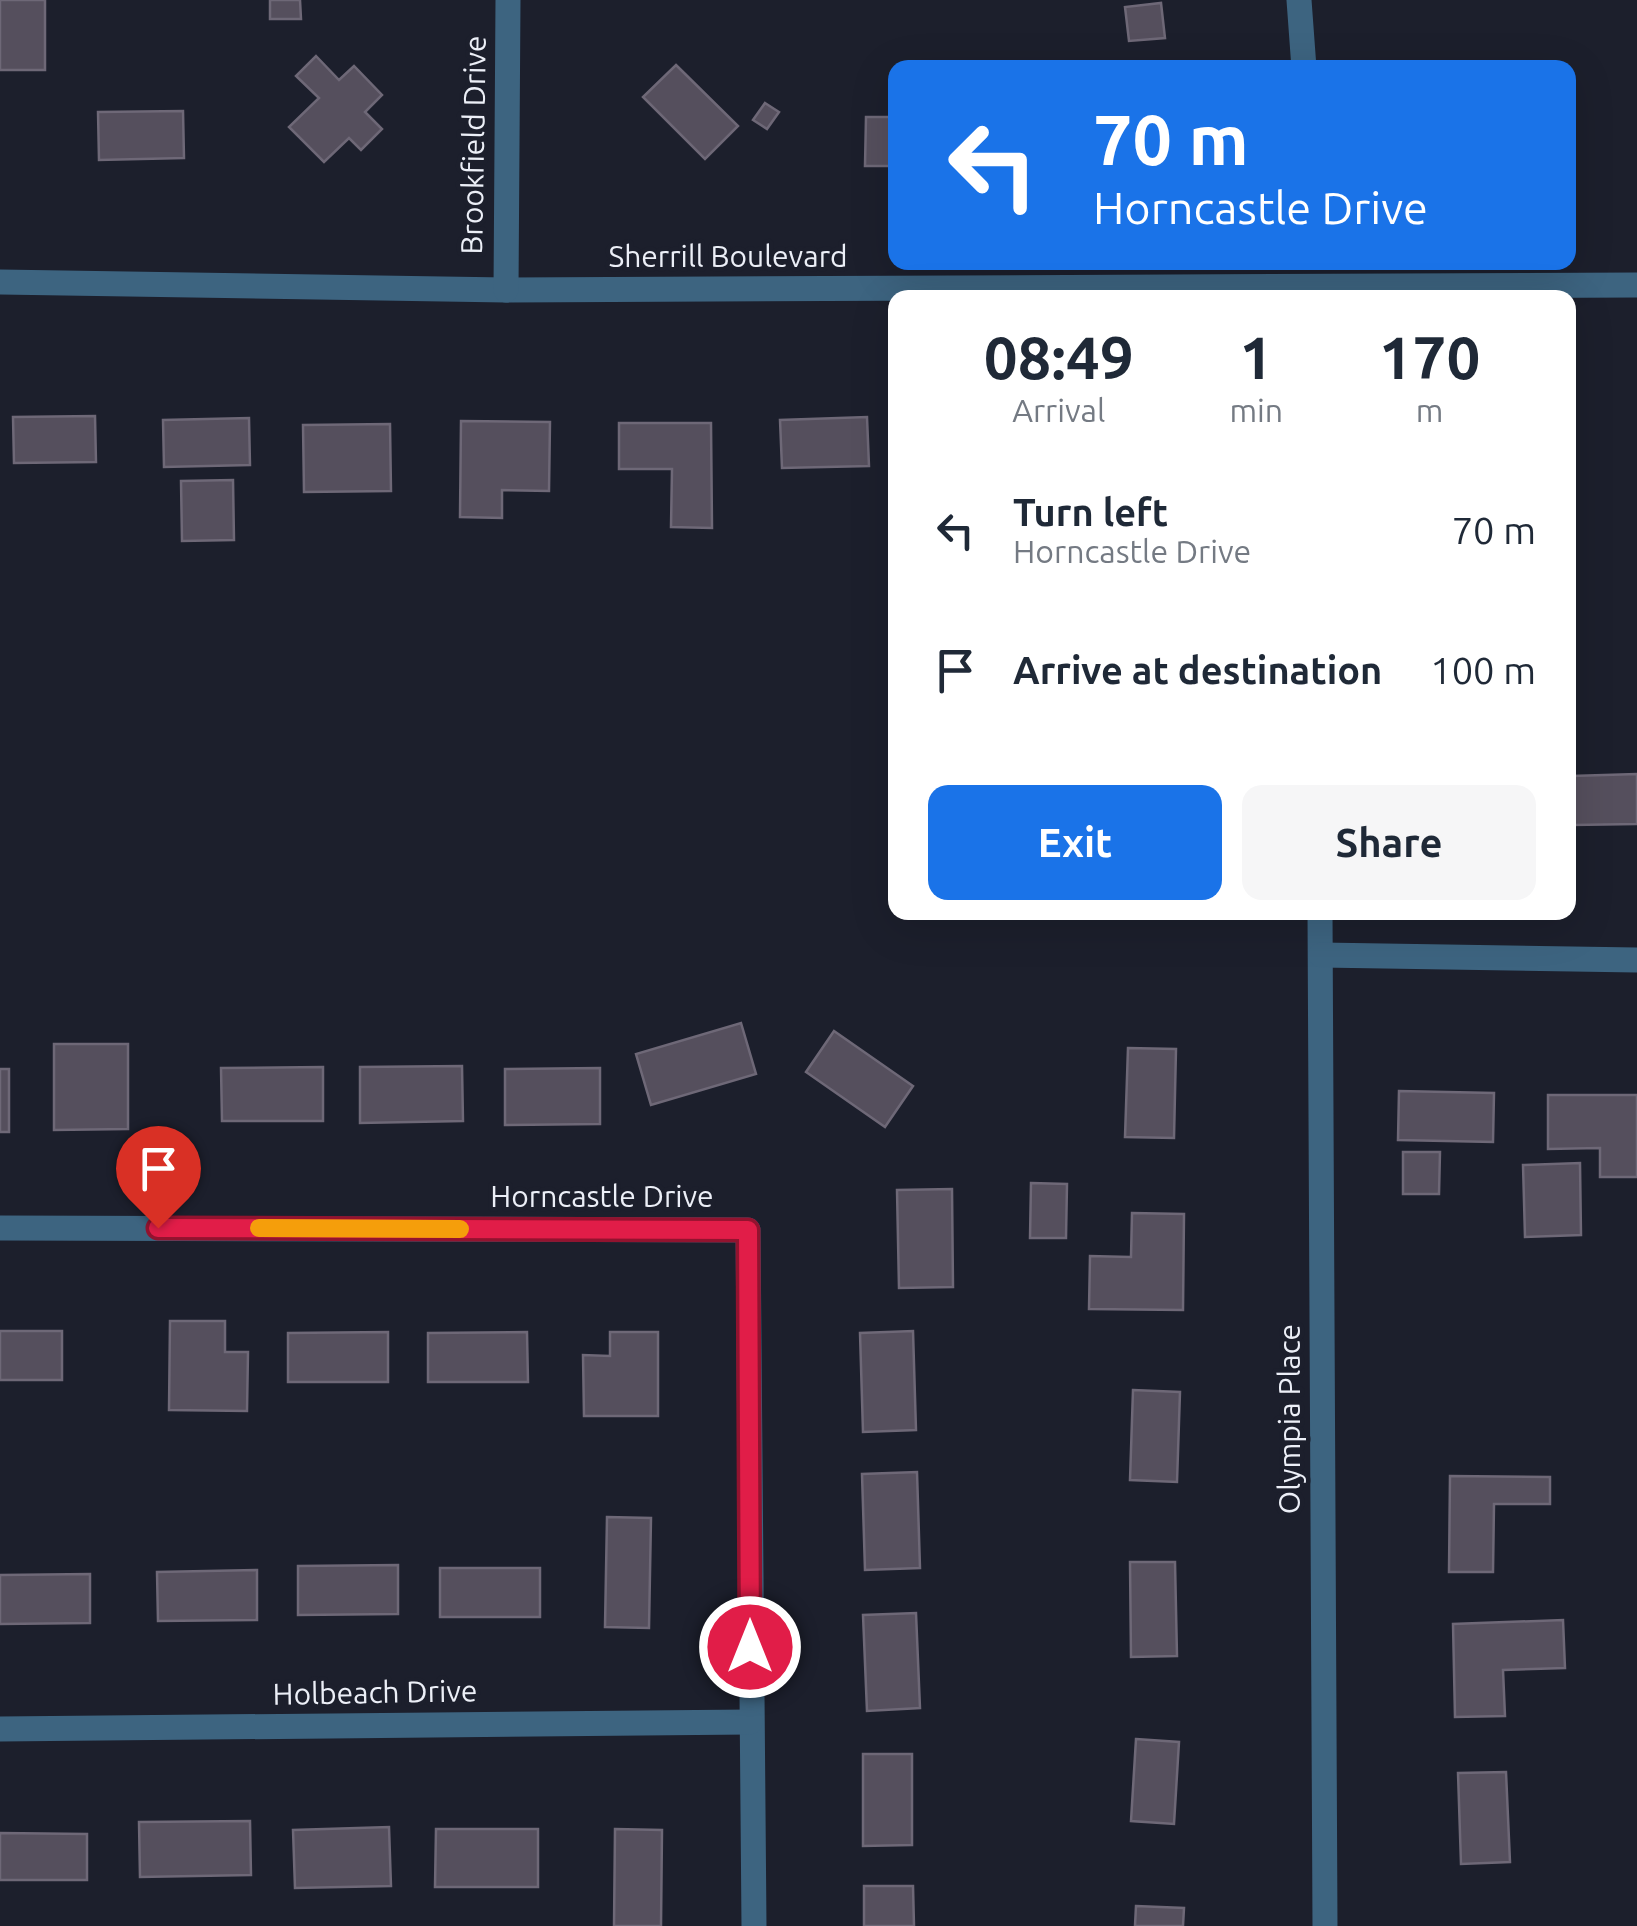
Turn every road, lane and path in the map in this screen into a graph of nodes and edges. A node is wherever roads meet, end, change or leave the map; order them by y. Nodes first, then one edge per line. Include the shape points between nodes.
1 (508, 0) edge
2 (1299, 0) edge
3 (1303, 60) edge
4 (0, 282) edge
5 (1318, 282) edge
6 (1637, 285) edge
7 (506, 290) junction
8 (1320, 920) edge
9 (1320, 955) junction
10 (1637, 960) edge
11 (0, 1228) edge
12 (750, 1722) junction
13 (0, 1729) edge
14 (754, 1926) edge
15 (1326, 1926) edge

1 - 7 street, Brookfield Drive
2 - 3 street
4 - 7 street, Sherrill Boulevard
5 - 6 street, Sherrill Boulevard
5 - 7 street, Sherrill Boulevard
8 - 9 street, Olympia Place
9 - 10 street
9 - 15 street, Olympia Place
11 - 12 street, Horncastle Drive via 748,1230
12 - 13 street, Holbeach Drive
12 - 14 street, Horncastle Drive

